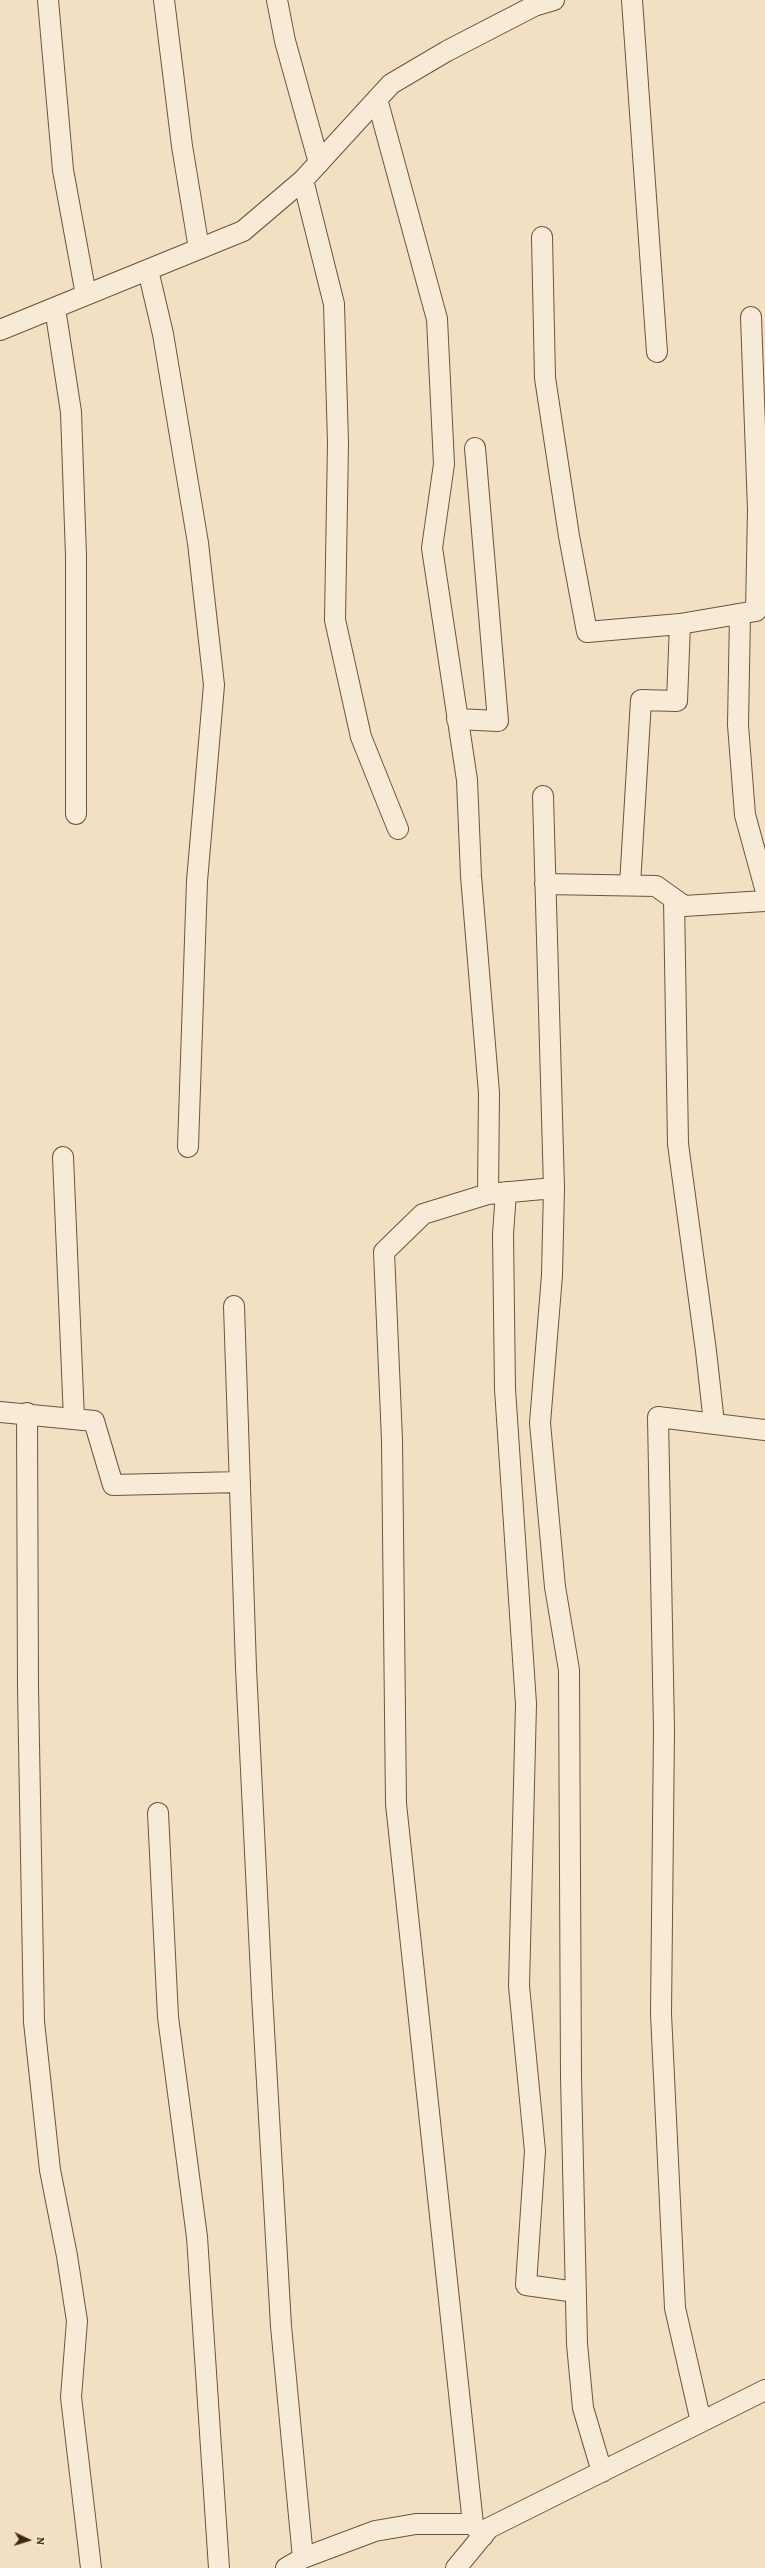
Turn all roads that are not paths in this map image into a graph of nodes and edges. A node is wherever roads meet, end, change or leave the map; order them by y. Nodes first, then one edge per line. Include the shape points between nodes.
1 (48, 0) edge
2 (164, 0) edge
3 (277, 0) edge
4 (554, 0) edge
5 (632, 0) edge
6 (533, 3) edge
7 (377, 100) junction
8 (319, 163) junction
9 (303, 180) junction
10 (542, 237) dead end
11 (199, 249) junction
12 (148, 270) junction
13 (86, 295) junction
14 (55, 308) junction
15 (751, 317) dead end
16 (1, 326) edge
17 (657, 352) dead end
18 (475, 448) dead end
19 (740, 614) junction
20 (680, 624) junction
21 (458, 719) junction
22 (543, 796) dead end
23 (76, 814) dead end
24 (398, 829) dead end
25 (545, 884) junction
26 (630, 885) junction
27 (765, 888) edge
28 (674, 899) junction
29 (765, 901) edge
30 (188, 1147) dead end
31 (63, 1157) dead end
32 (554, 1188) junction
33 (497, 1193) junction
34 (234, 1306) dead end
35 (0, 1412) edge
36 (27, 1413) junction
37 (74, 1419) junction
38 (714, 1423) junction
39 (765, 1430) edge
40 (240, 1482) junction
41 (158, 1813) dead end
42 (576, 2292) junction
43 (765, 2390) edge
44 (701, 2422) junction
45 (602, 2472) junction
46 (478, 2530) junction
47 (303, 2558) junction
48 (467, 2563) edge
49 (91, 2568) edge
50 (219, 2568) edge
51 (286, 2568) edge

1 - 13 street via 63,170
2 - 11 street via 182,146
3 - 8 street via 285,40
4 - 6 street
5 - 17 street
6 - 7 street via 391,84
7 - 8 street
7 - 21 street via 437,319 444,464 432,548
8 - 9 street
9 - 11 street via 243,231
9 - 24 street via 334,304 338,443 335,620 361,738
10 - 20 street via 545,378 569,536 587,632
11 - 12 street
12 - 13 street
12 - 30 street via 163,334 198,543 214,685 197,881
13 - 14 street
14 - 16 street
14 - 23 street via 71,412 76,556
15 - 19 street via 758,510 756,611
18 - 21 street via 498,721
19 - 20 street
19 - 27 street via 738,725 745,815
20 - 26 street via 677,701 641,700
21 - 33 street via 467,780 471,876
22 - 25 street
25 - 26 street
25 - 32 street
26 - 28 street via 656,886
28 - 29 street via 684,906
28 - 38 street via 678,1144
31 - 37 street
32 - 33 street
32 - 42 street via 552,1276 540,1423 555,1587 569,1670 571,2076
33 - 42 street via 503,1234 504,1389 526,1704 519,1986 535,2150 526,2285
33 - 46 street via 423,1214 384,1252 392,1440 396,1804
34 - 40 street
35 - 36 street
36 - 37 street
36 - 49 street via 28,1688 34,2022 50,2170 77,2321 71,2397
37 - 40 street via 94,1421 113,1485
38 - 39 street
38 - 44 street via 658,1417 664,1730 661,2014 676,2308
40 - 47 street via 260,1956 281,2326
41 - 50 street via 168,2017 197,2237
42 - 45 street via 577,2344 584,2408
43 - 44 street
44 - 45 street
45 - 46 street via 489,2528
46 - 47 street via 416,2524 376,2531
46 - 48 street
47 - 51 street

